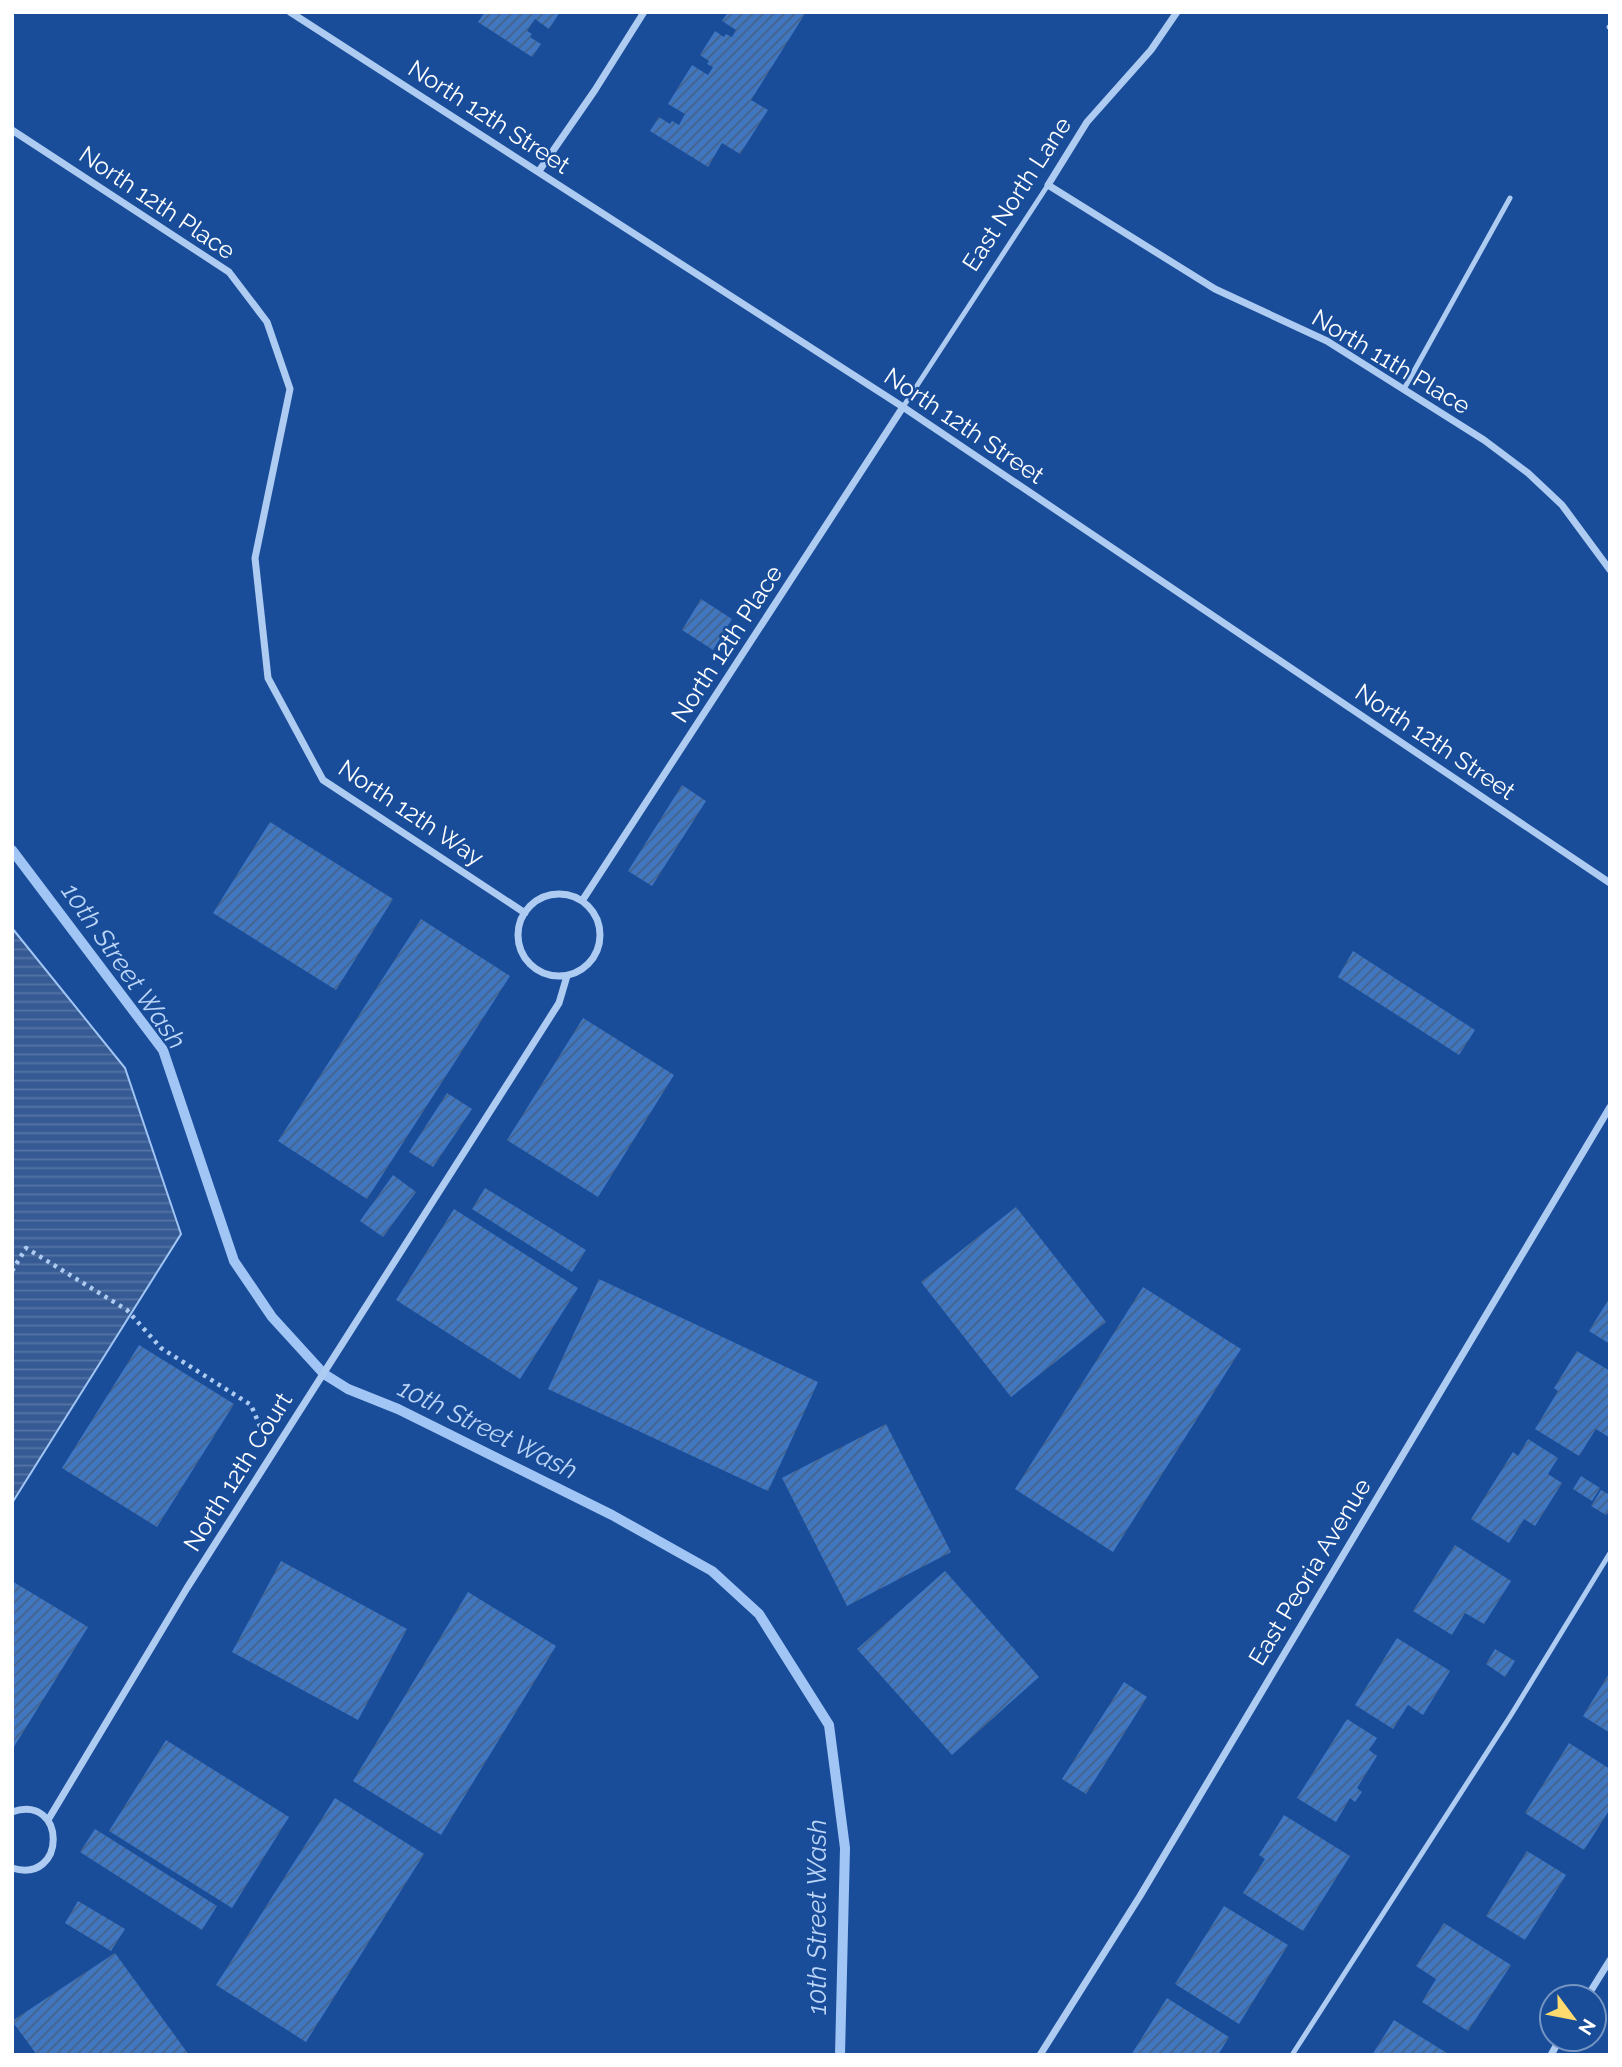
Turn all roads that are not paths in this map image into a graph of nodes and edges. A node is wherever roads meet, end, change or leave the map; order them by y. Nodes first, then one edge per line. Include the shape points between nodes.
1 (290, 12) edge
2 (644, 12) edge
3 (1177, 12) edge
4 (12, 130) edge
5 (539, 171) junction
6 (1048, 185) junction
7 (1510, 198) dead end
8 (267, 322) joint
9 (1404, 389) junction
10 (903, 407) junction
11 (1610, 570) edge
12 (1610, 883) edge
13 (582, 901) junction
14 (525, 913) junction
15 (567, 976) junction
16 (1610, 1107) edge
17 (1610, 1553) edge
18 (12, 1812) edge
19 (48, 1819) junction
20 (12, 1868) edge
21 (1610, 1960) edge
22 (1596, 1983) edge
23 (1040, 2055) edge
24 (1292, 2055) edge

1 - 5 street, North 12th Street
2 - 5 street
3 - 6 street, East North Lane via 1152,50 1087,122
4 - 8 street, North 12th Place via 229,272
5 - 10 street, North 12th Street
6 - 9 street, North 11th Place via 1215,289 1327,341
6 - 10 lane, East North Lane
7 - 9 lane
8 - 14 street, North 12th Way via 290,389 255,558 268,678 323,780
9 - 11 street, North 11th Place via 1528,473 1562,505
10 - 12 street, North 12th Street
10 - 13 street, North 12th Place
13 - 14 street via 558,894 534,903
13 - 15 street via 598,922 598,949 586,966
14 - 15 street via 518,939 522,953 540,972
15 - 19 street, North 12th Court via 559,1003 168,1619
16 - 23 street, East Peoria Avenue via 1140,1896
17 - 24 lane
18 - 19 street via 27,1809
19 - 20 street via 55,1842 51,1854 33,1869
21 - 22 street

